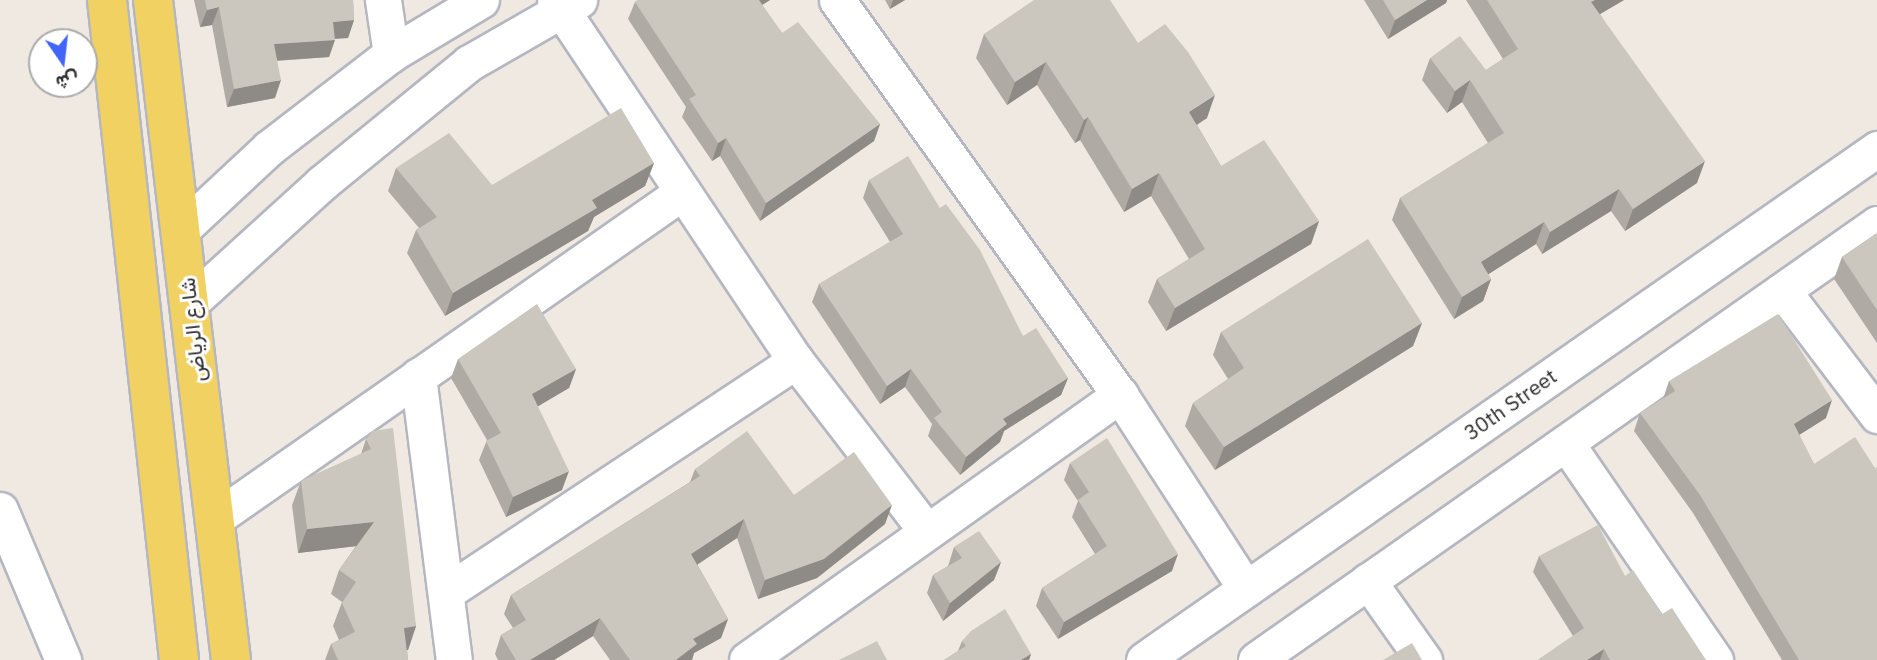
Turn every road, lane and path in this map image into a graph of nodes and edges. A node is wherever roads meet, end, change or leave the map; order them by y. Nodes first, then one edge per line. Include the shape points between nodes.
1 (107, 0) edge
2 (153, 0) edge
3 (383, 0) edge
4 (481, 0) edge
5 (837, 0) edge
6 (566, 3) edge
7 (391, 54) junction
8 (1877, 149) edge
9 (681, 193) junction
10 (1877, 223) edge
11 (181, 230) junction
12 (1783, 291) junction
13 (189, 304) junction
14 (796, 361) junction
15 (418, 376) junction
16 (1120, 395) junction
17 (1877, 415) edge
18 (1566, 443) junction
19 (0, 510) edge
20 (213, 520) junction
21 (925, 528) junction
22 (1368, 581) junction
23 (1246, 589) junction
24 (448, 591) junction
25 (63, 660) edge
26 (179, 660) edge
27 (231, 660) edge
28 (454, 660) edge
29 (747, 660) edge
30 (1144, 660) edge
31 (1256, 660) edge
32 (1424, 660) edge
33 (1715, 660) edge

1 - 26 main road
2 - 11 main road, شارع الرياض
3 - 7 street
4 - 7 street
5 - 16 street
6 - 9 street
6 - 13 street via 469,63 322,183
7 - 11 street via 269,148
8 - 23 street, 30th Street
9 - 14 street
9 - 15 street
10 - 12 street
11 - 13 main road, شارع الرياض
12 - 17 street
12 - 18 street
13 - 20 main road, شارع الرياض
14 - 21 street
14 - 24 street
15 - 20 street
15 - 24 street
16 - 21 street
16 - 23 street
18 - 22 street
18 - 33 street
19 - 25 street
20 - 27 main road, شارع الرياض
21 - 29 street
22 - 31 street
22 - 32 street
23 - 30 street, 30th Street
24 - 28 street

